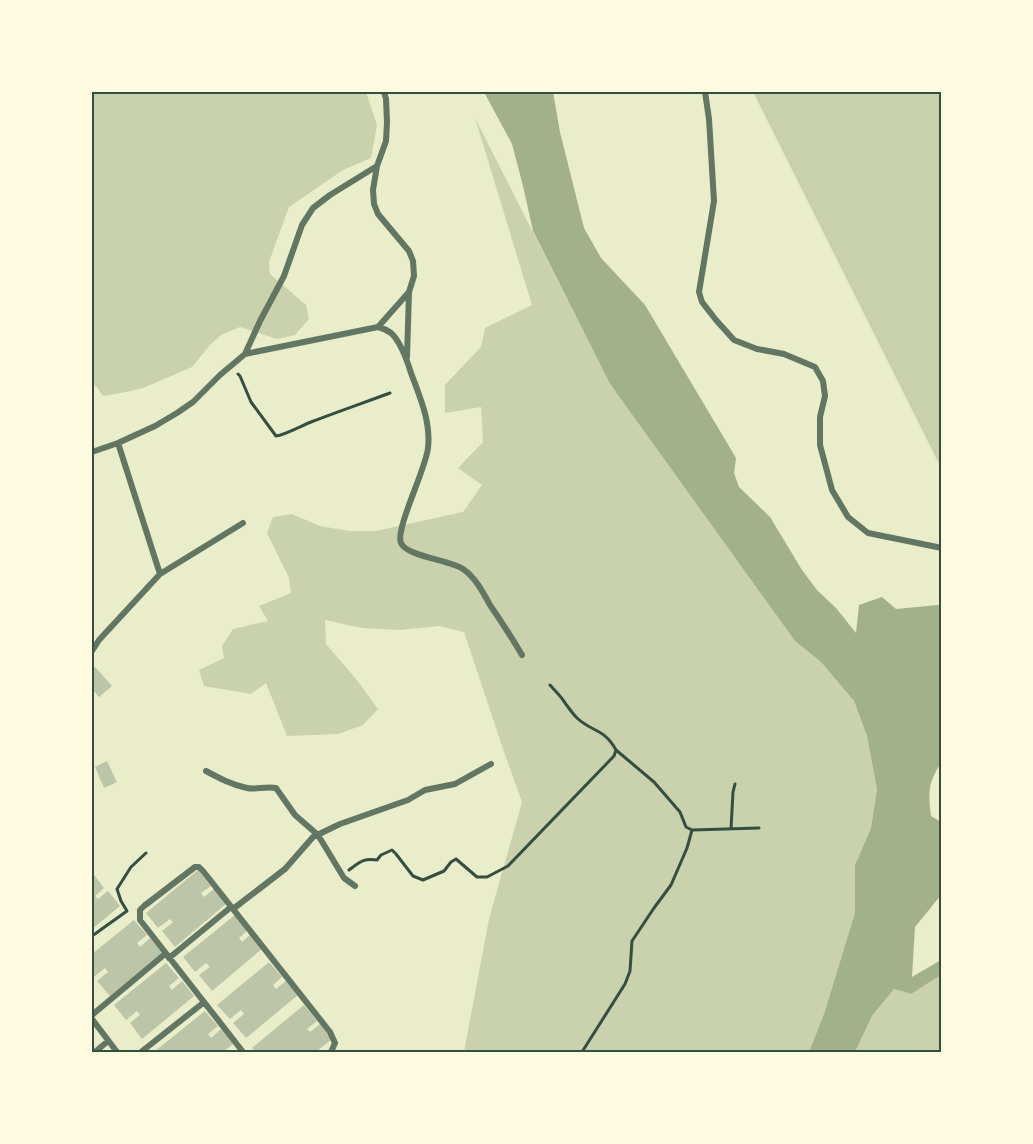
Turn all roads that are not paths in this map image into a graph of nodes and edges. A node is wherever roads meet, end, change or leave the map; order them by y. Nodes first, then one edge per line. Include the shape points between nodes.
1 (384, 92) edge
2 (705, 92) edge
3 (377, 166) junction
4 (410, 292) junction
5 (378, 327) junction
6 (245, 354) junction
7 (406, 360) junction
8 (118, 442) junction
9 (92, 452) edge
10 (243, 523) dead end
11 (942, 548) edge
12 (160, 574) junction
13 (92, 651) edge
14 (522, 655) dead end
15 (491, 764) dead end
16 (206, 771) dead end
17 (318, 835) junction
18 (355, 886) dead end
19 (232, 908) junction
20 (167, 956) junction
21 (203, 1003) junction
22 (92, 1017) edge
23 (108, 1041) junction
24 (95, 1053) edge
25 (117, 1053) edge
26 (141, 1053) edge
27 (243, 1053) edge
28 (332, 1053) edge

1 - 3 street via 386,141
2 - 11 street via 714,201 699,292 702,302 734,340 815,367 825,396 820,445 832,490 848,517 868,533
3 - 4 street via 374,204 409,251 414,276
3 - 6 street via 313,208
4 - 5 street
4 - 7 street
5 - 6 street
5 - 7 street via 390,332
6 - 8 street via 193,402 155,426
7 - 14 street via 428,422 429,446 403,520 401,544 415,554 462,568 476,582
8 - 9 street
8 - 12 street
10 - 12 street
12 - 13 street
15 - 17 street via 455,784 425,789 408,800
16 - 17 street via 249,789 276,788 295,815
17 - 18 street via 342,875
17 - 19 street via 285,869
19 - 20 street
19 - 20 street via 195,867 140,910 140,920
19 - 28 street via 330,1032 335,1048
20 - 21 street
20 - 22 street
21 - 26 street
21 - 27 street
22 - 23 street
23 - 24 street
23 - 25 street

